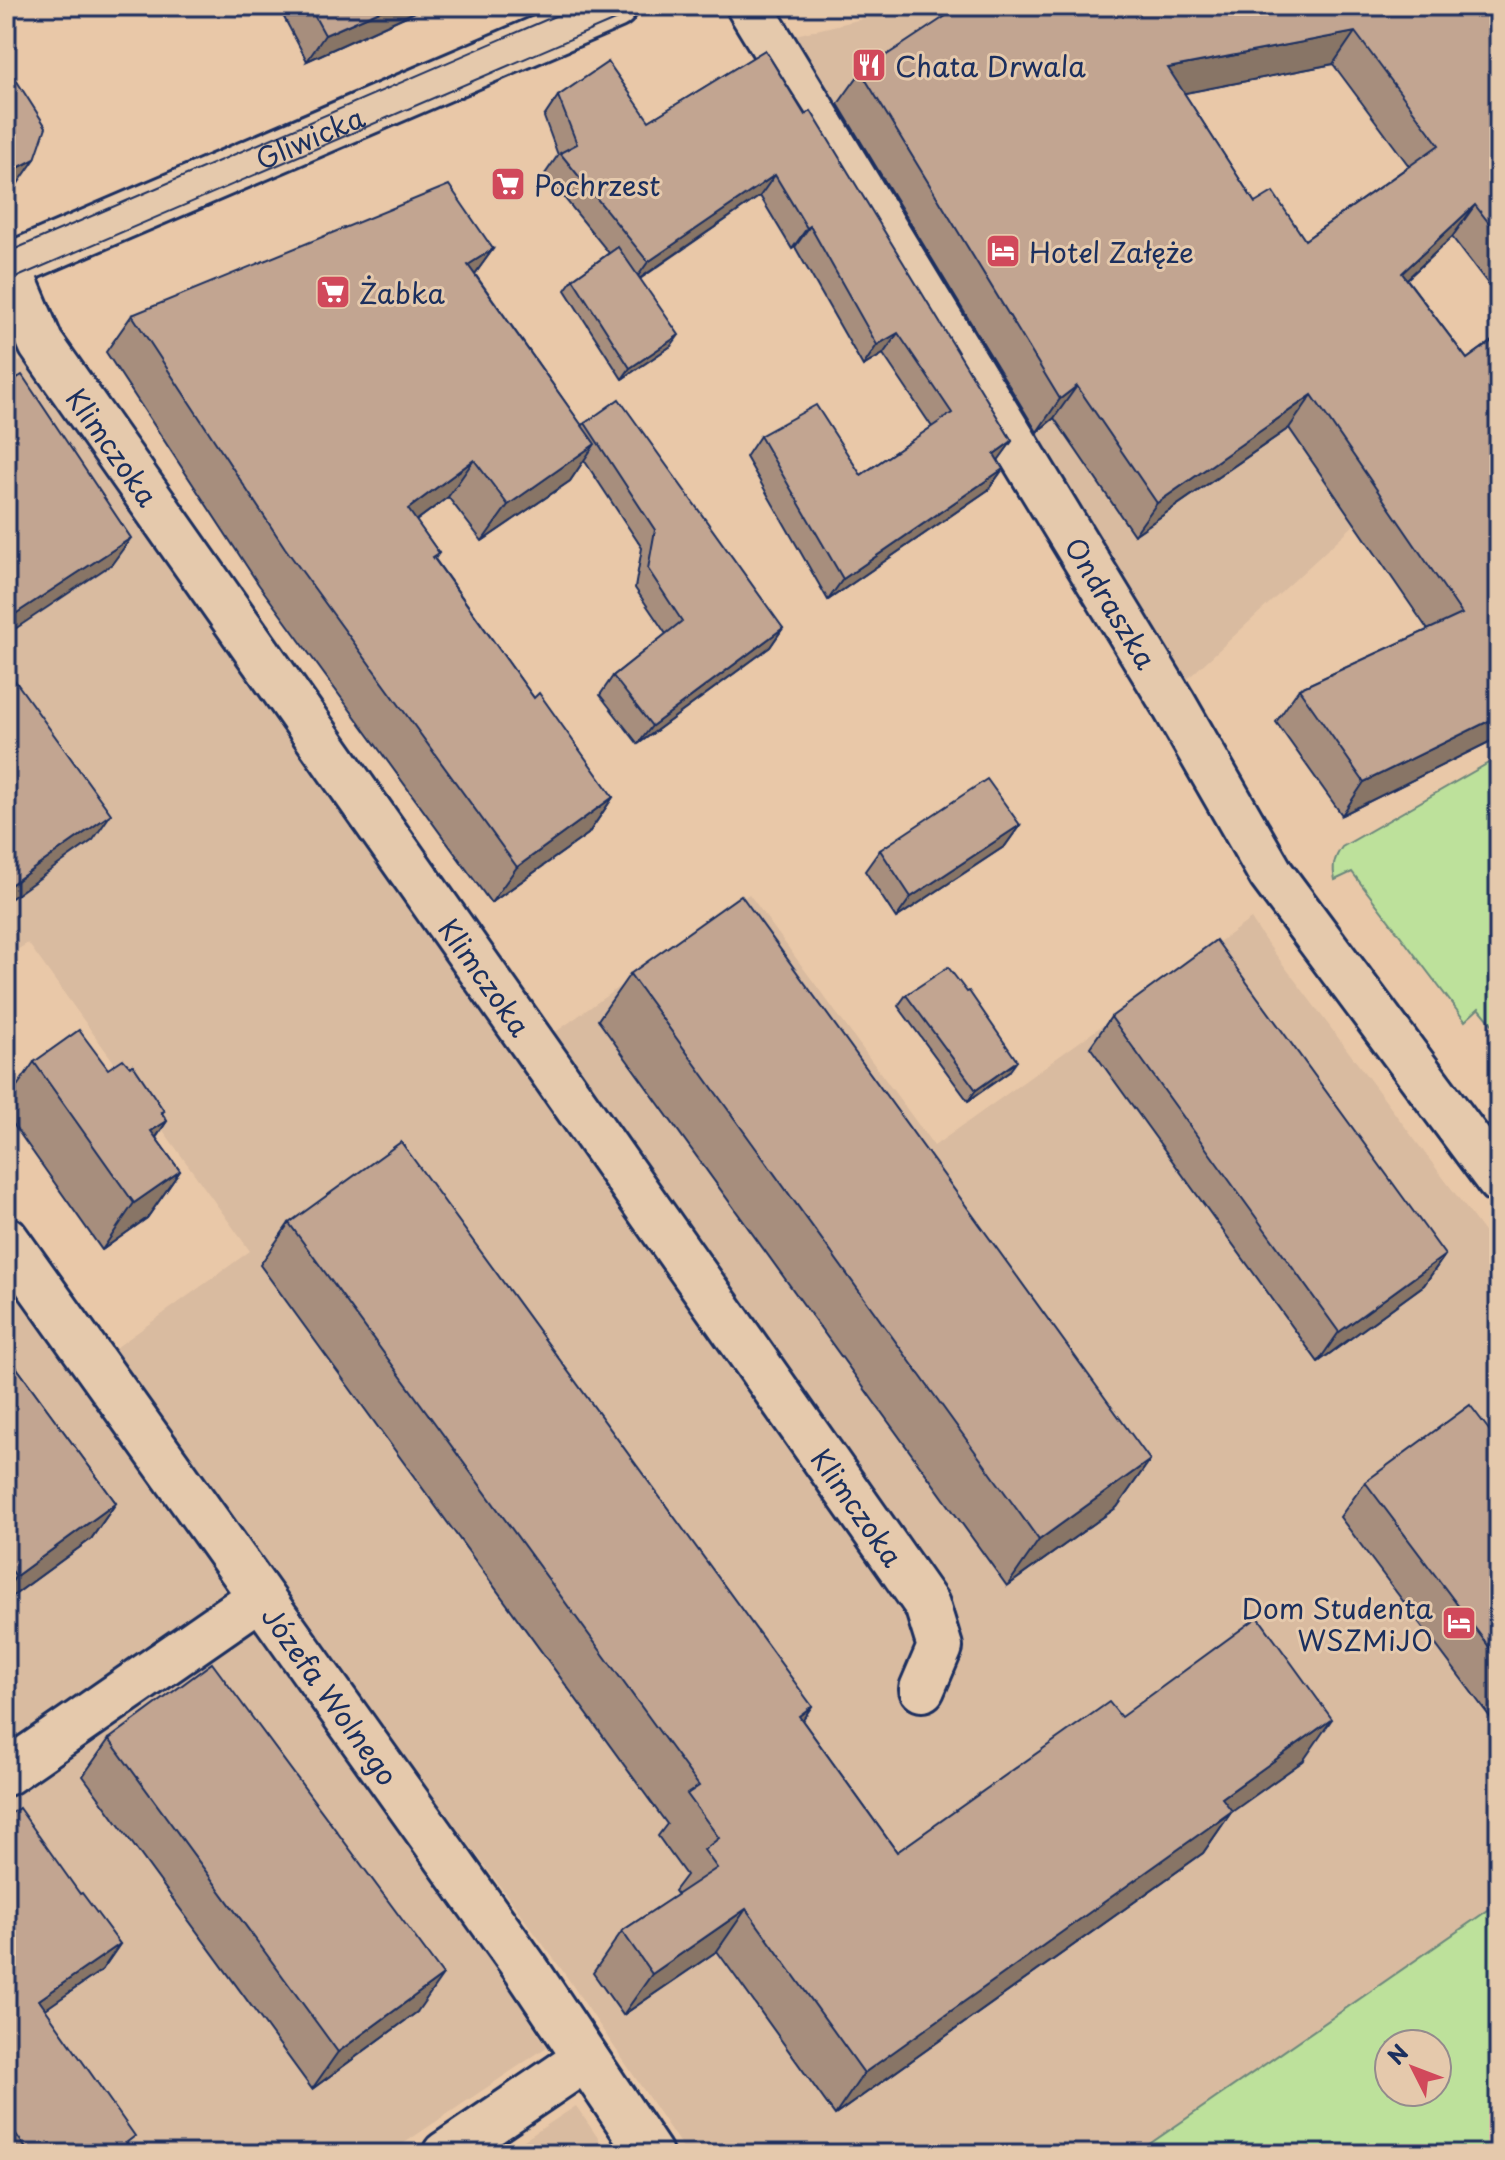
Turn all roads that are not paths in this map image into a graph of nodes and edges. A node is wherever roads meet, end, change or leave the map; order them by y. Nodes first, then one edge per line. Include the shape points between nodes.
1 (615, 6) edge
2 (749, 6) edge
3 (7, 267) edge
4 (1499, 1181) edge
5 (6, 1239) edge
6 (260, 1597) junction
7 (922, 1689) dead end
8 (6, 1773) edge
9 (585, 2059) junction
10 (445, 2154) edge
11 (650, 2154) edge

1 - 3 street, Gliwicka
2 - 4 street, Ondraszka via 1271,874
3 - 7 street, Klimczoka via 41,344 927,1605 940,1647
5 - 6 street, Józefa Wolnego
6 - 8 street
6 - 9 street, Józefa Wolnego
9 - 10 street
9 - 11 street, Józefa Wolnego

